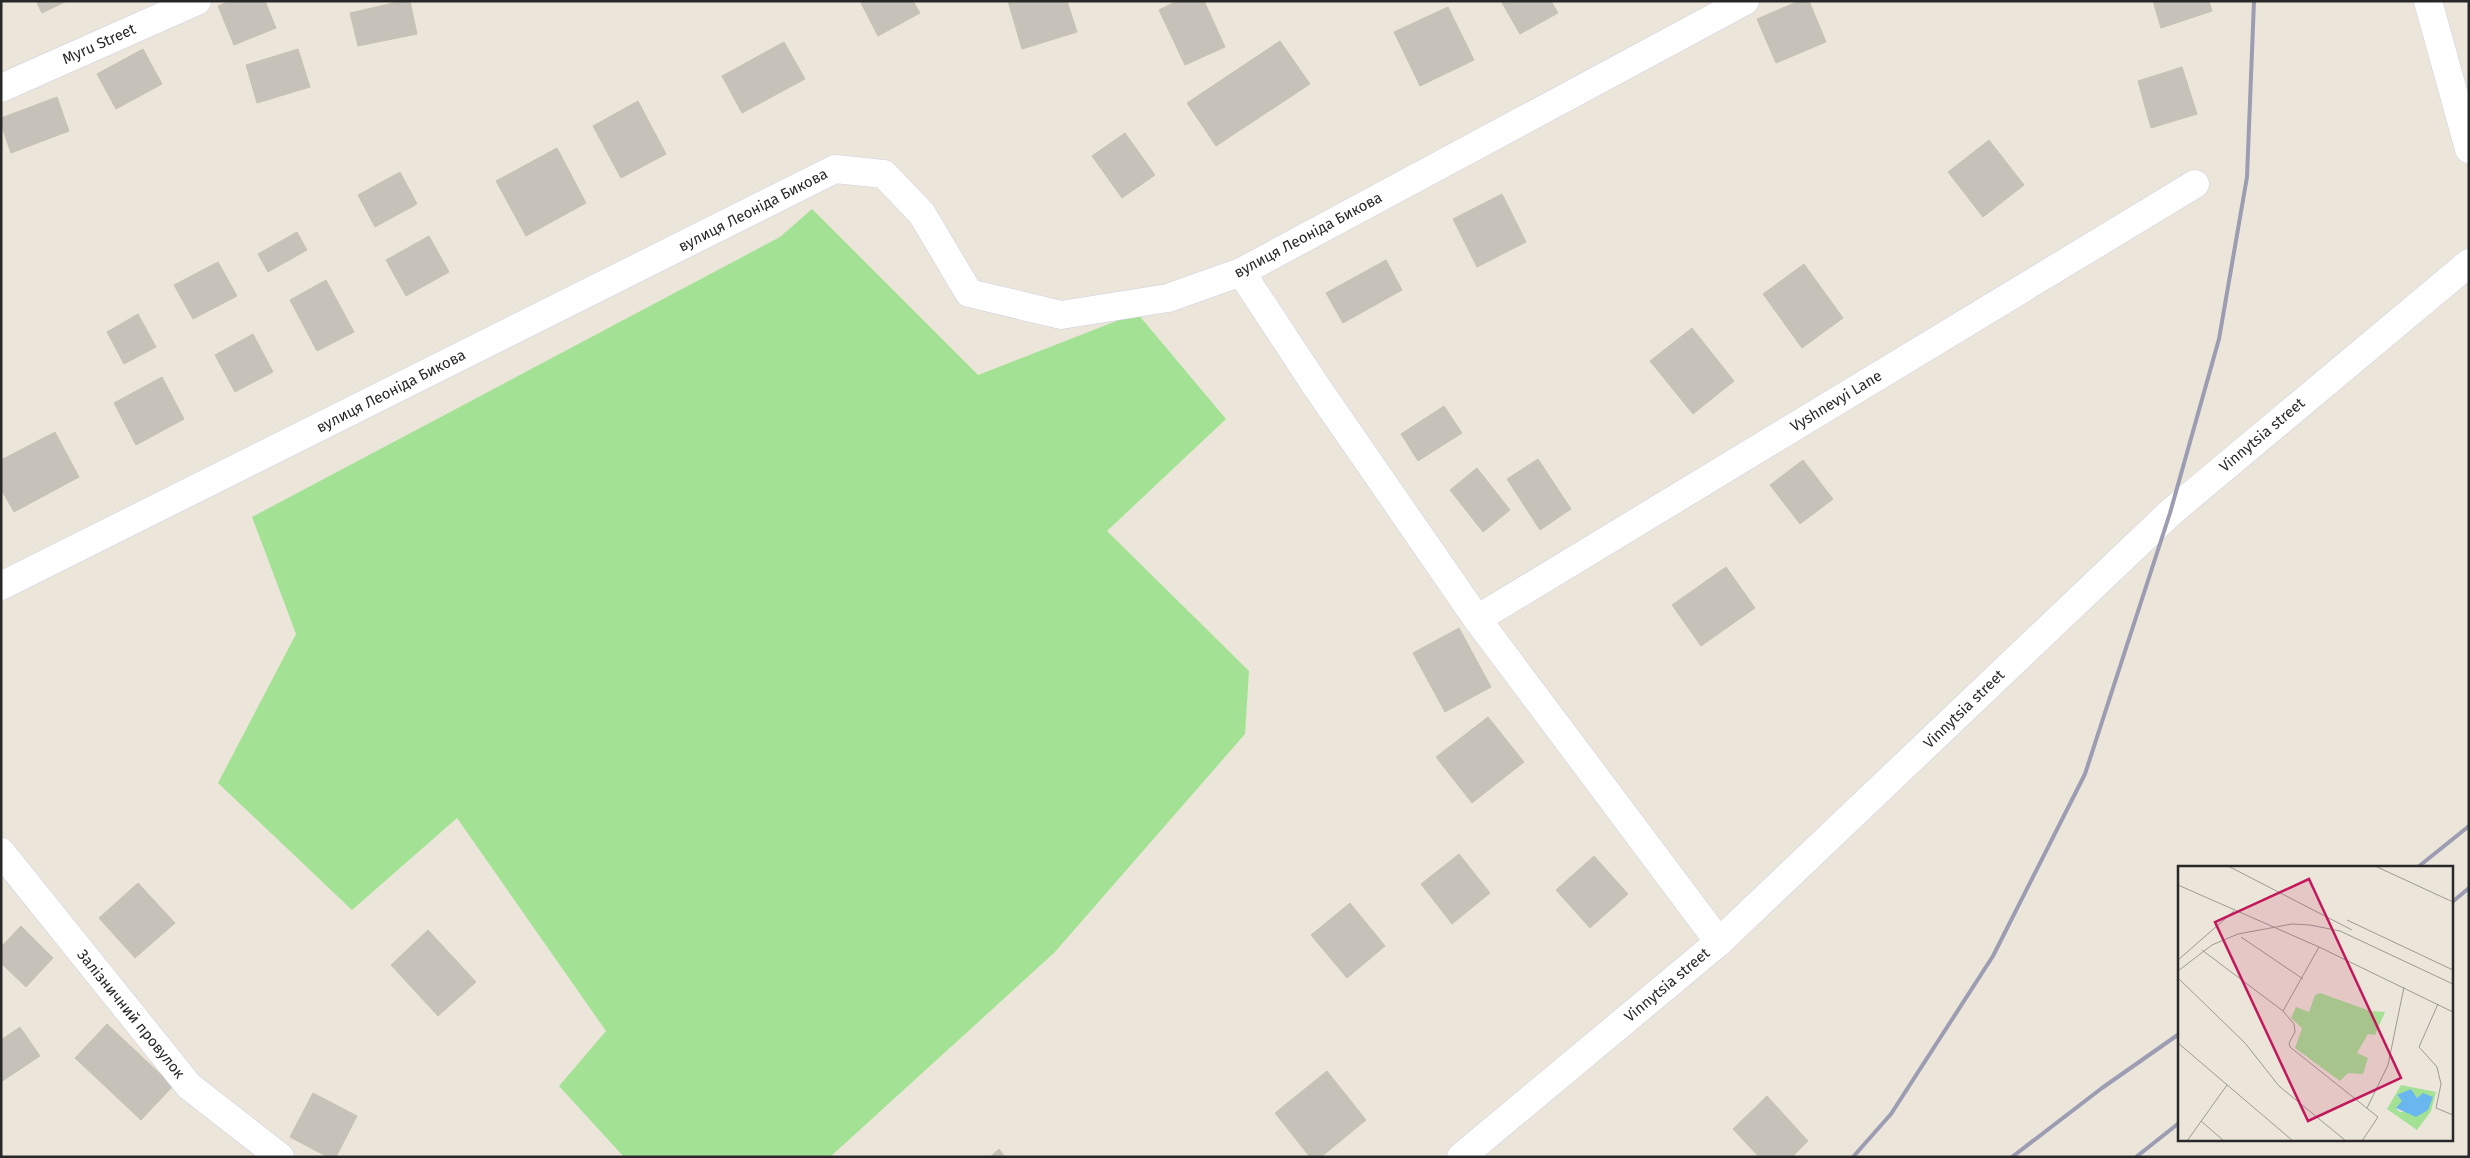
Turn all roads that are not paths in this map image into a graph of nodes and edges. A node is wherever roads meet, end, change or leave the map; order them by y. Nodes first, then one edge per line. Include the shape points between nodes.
1 (196, 1) edge
2 (1745, 1) edge
3 (2428, 1) edge
4 (1, 88) edge
5 (2469, 150) edge
6 (2196, 184) dead end
7 (2469, 262) edge
8 (1241, 272) junction
9 (1, 586) edge
10 (1477, 619) junction
11 (1, 852) edge
12 (1719, 942) junction
13 (280, 1157) edge
14 (1460, 1157) edge

1 - 4 street, Myru Street
2 - 8 street, вулиця Леоніда Бикова
3 - 5 street
6 - 10 street, Vyshnevyi Lane
7 - 12 street, Vinnytsia street via 2170,512
8 - 9 street, вулиця Леоніда Бикова via 1168,298 1061,315 969,293 922,214 884,174 835,169
8 - 10 street
10 - 12 street
11 - 13 street, Залізничний провулок via 189,1086
12 - 14 street, Vinnytsia street

